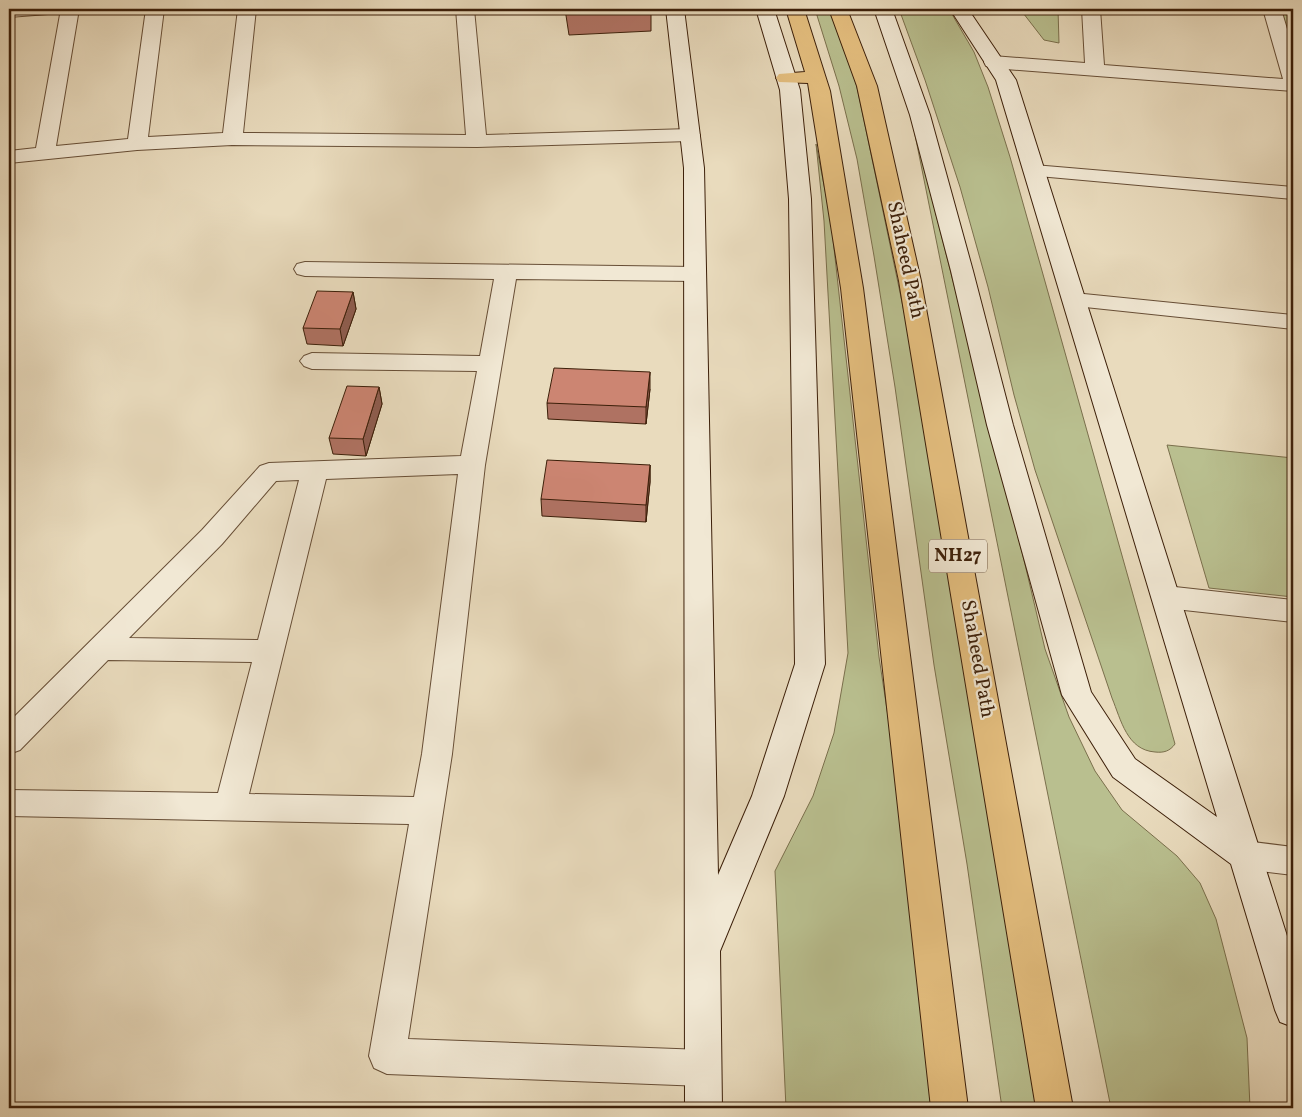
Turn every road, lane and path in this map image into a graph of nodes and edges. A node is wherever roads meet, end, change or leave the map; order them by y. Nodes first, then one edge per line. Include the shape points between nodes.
1 (48, 9) edge
2 (70, 9) edge
3 (155, 9) edge
4 (247, 9) edge
5 (465, 9) edge
6 (675, 9) edge
7 (765, 9) edge
8 (795, 9) edge
9 (838, 9) edge
10 (883, 9) edge
11 (959, 9) edge
12 (1091, 9) edge
13 (1272, 9) edge
14 (9, 12) edge
15 (993, 62) junction
16 (1095, 70) junction
17 (816, 77) junction
18 (786, 78) junction
19 (1293, 80) edge
20 (1293, 85) edge
21 (690, 135) junction
22 (232, 139) junction
23 (477, 141) junction
24 (137, 144) junction
25 (45, 154) junction
26 (9, 157) edge
27 (1034, 171) junction
28 (1293, 193) edge
29 (305, 269) dead end
30 (506, 272) junction
31 (694, 274) junction
32 (1074, 300) junction
33 (1293, 322) edge
34 (312, 361) dead end
35 (491, 364) junction
36 (472, 464) junction
37 (315, 470) junction
38 (1166, 597) junction
39 (1293, 611) edge
40 (100, 649) junction
41 (269, 651) junction
42 (9, 741) edge
43 (9, 803) edge
44 (230, 807) junction
45 (428, 811) junction
46 (1245, 855) junction
47 (1293, 861) edge
48 (702, 954) junction
49 (1293, 1010) edge
50 (703, 1068) junction
51 (704, 1108) edge
52 (950, 1108) edge
53 (1055, 1108) edge

1 - 14 street
2 - 25 street
3 - 24 street
4 - 22 street
5 - 23 street
6 - 21 street
7 - 18 street
8 - 17 highway
9 - 53 highway, Shaheed Path / NH27 via 867,86 910,281
10 - 46 street via 920,115 1000,425 1078,695 1124,768
11 - 15 street
12 - 16 street
13 - 19 street
15 - 16 street
15 - 27 street via 1006,80
16 - 20 street
17 - 18 highway
17 - 52 highway via 852,288
18 - 48 street via 790,90 800,199 810,664 768,796
21 - 23 street
21 - 31 street via 694,168
22 - 23 street
22 - 24 street
24 - 25 street
25 - 26 street
27 - 28 street
27 - 32 street
29 - 30 street
30 - 31 street
30 - 35 street
31 - 48 street
32 - 33 street
32 - 38 street
34 - 35 street
35 - 36 street
36 - 37 street
36 - 45 street
37 - 40 street via 269,472 212,537
37 - 41 street
38 - 39 street
38 - 46 street
40 - 41 street
40 - 42 street
41 - 44 street
43 - 44 street
44 - 45 street
45 - 50 street via 387,1056
46 - 47 street
46 - 49 street
48 - 50 street
50 - 51 street

